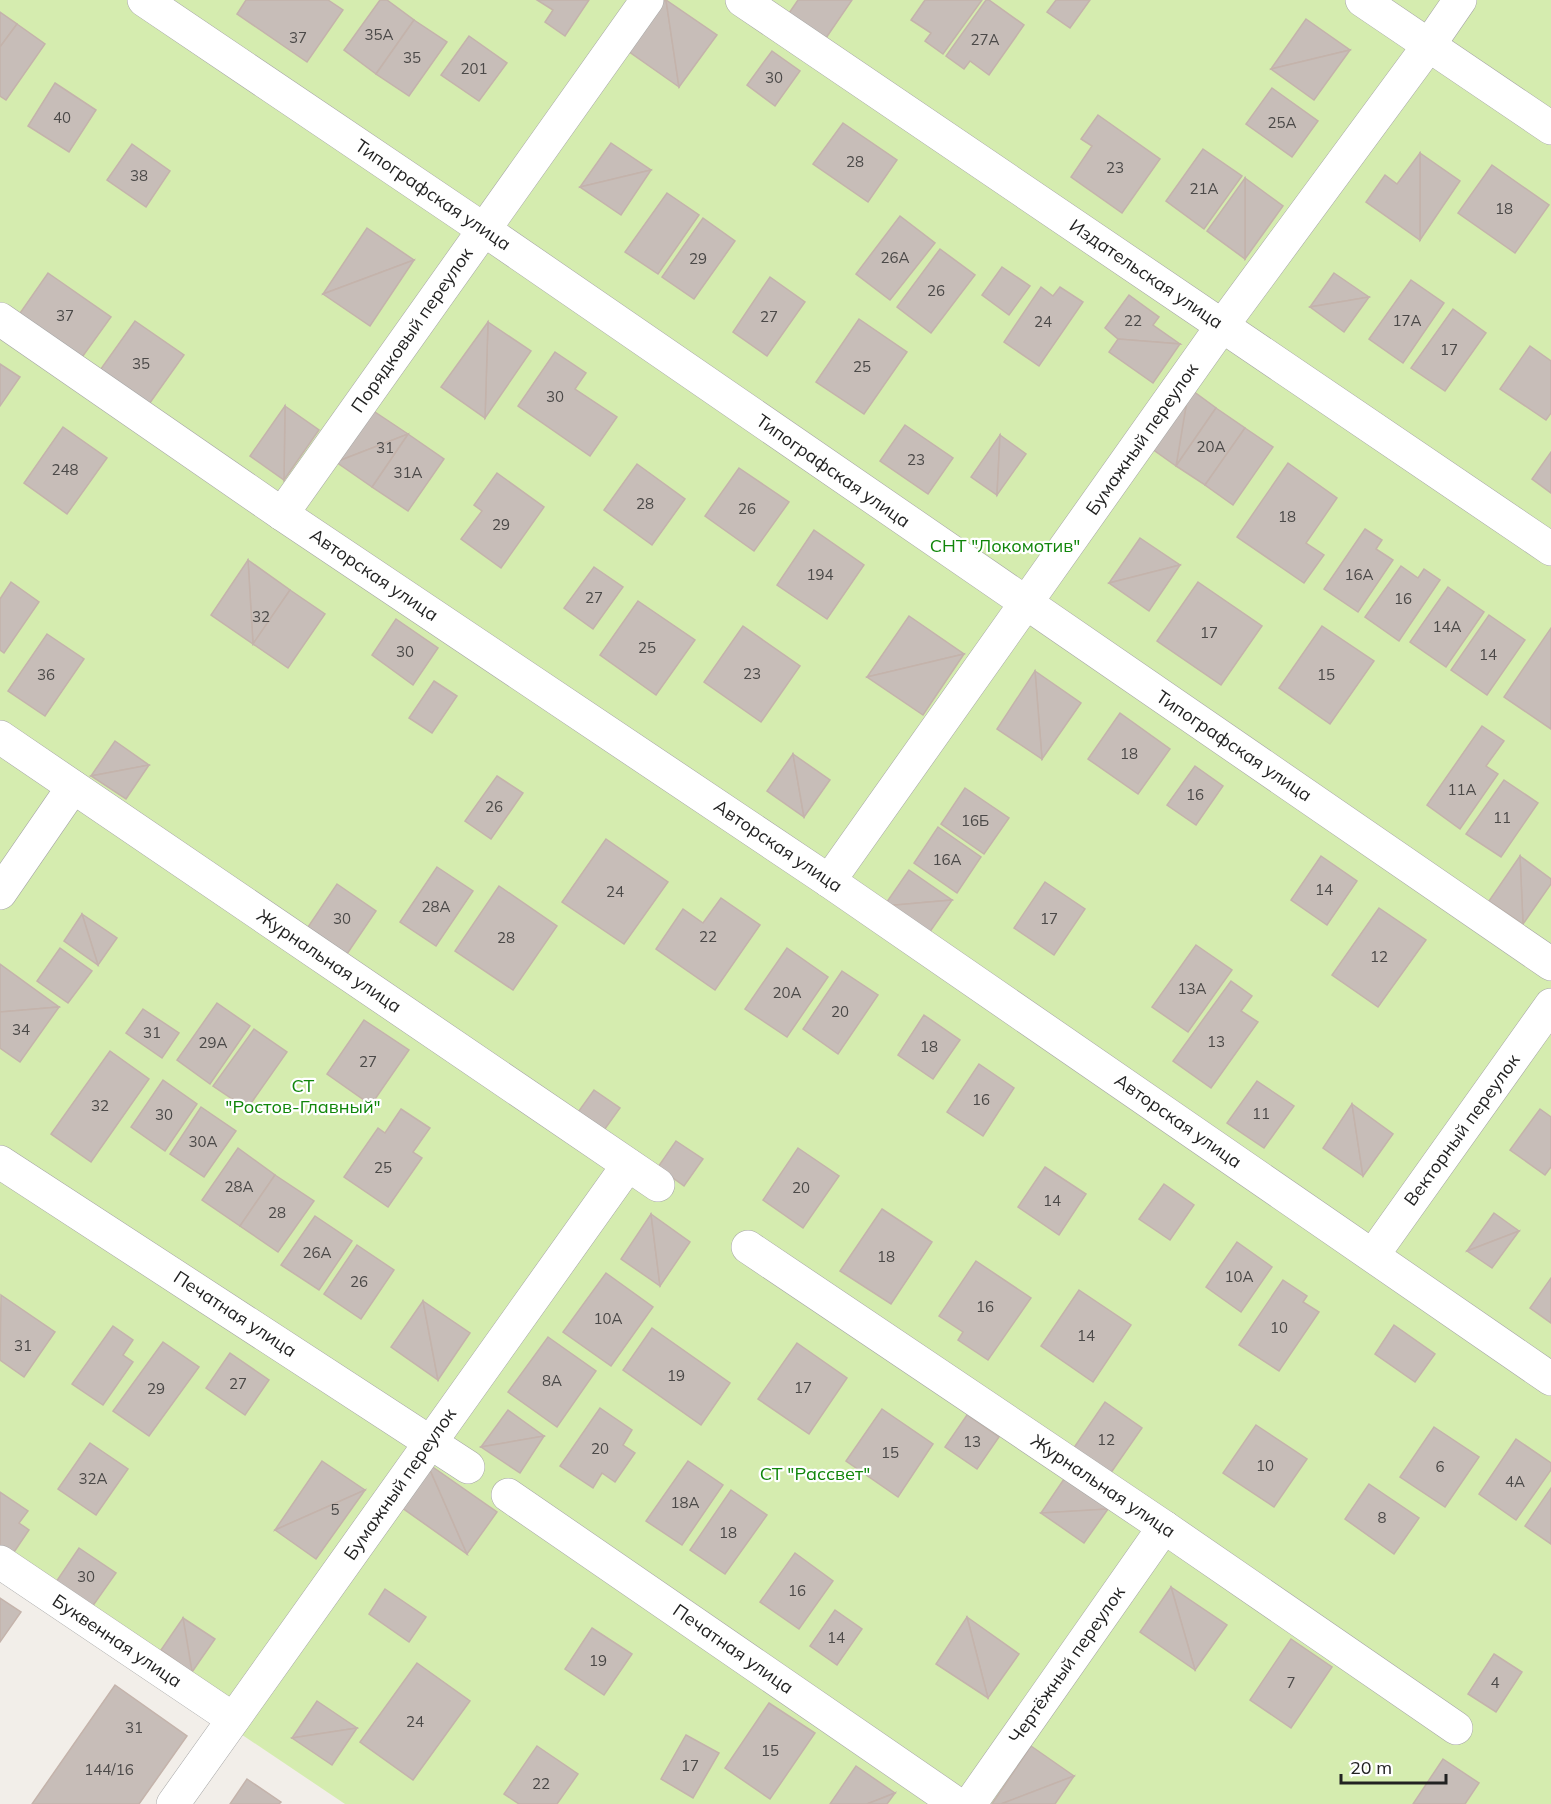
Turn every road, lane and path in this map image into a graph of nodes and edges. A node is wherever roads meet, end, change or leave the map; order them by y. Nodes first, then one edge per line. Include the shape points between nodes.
1 (144, 0) edge
2 (647, 0) edge
3 (742, 0) edge
4 (1362, 0) edge
5 (1460, 0) edge
6 (1429, 45) junction
7 (1551, 128) edge
8 (483, 229) junction
9 (0, 318) edge
10 (1222, 326) junction
11 (282, 514) junction
12 (1551, 549) edge
13 (1026, 604) junction
14 (0, 737) edge
15 (73, 787) junction
16 (829, 880) junction
17 (0, 893) edge
18 (1551, 964) edge
19 (1551, 1005) edge
20 (0, 1162) edge
21 (628, 1165) junction
22 (658, 1185) dead end
23 (748, 1247) dead end
24 (1373, 1255) junction
25 (1551, 1379) edge
26 (431, 1441) junction
27 (468, 1467) dead end
28 (508, 1495) dead end
29 (1164, 1527) junction
30 (0, 1562) edge
31 (233, 1719) junction
32 (1456, 1728) dead end
33 (173, 1804) edge
34 (957, 1804) edge
35 (970, 1804) edge

1 - 8 street, Типографская улица
2 - 8 street, Порядковый переулок
3 - 10 street, Издательская улица
4 - 6 street
5 - 6 street, Бумажный переулок
6 - 7 street
6 - 10 street, Бумажный переулок
8 - 11 street, Порядковый переулок
8 - 13 street, Типографская улица
9 - 11 street, Авторская улица
10 - 12 street, Издательская улица
10 - 13 street, Бумажный переулок
11 - 16 street, Авторская улица
13 - 16 street, Бумажный переулок
13 - 18 street, Типографская улица
14 - 15 street, Журнальная улица
15 - 17 street
15 - 21 street, Журнальная улица
16 - 24 street, Авторская улица
19 - 24 street, Векторный переулок
20 - 26 street, Печатная улица
21 - 22 street, Журнальная улица
21 - 26 street, Бумажный переулок
23 - 29 street, Журнальная улица
24 - 25 street, Авторская улица
26 - 27 street, Печатная улица
26 - 31 street, Бумажный переулок
28 - 34 street, Печатная улица
29 - 32 street, Журнальная улица
29 - 35 street, Чертёжный переулок
30 - 31 street, Буквенная улица
31 - 33 street, Бумажный переулок

